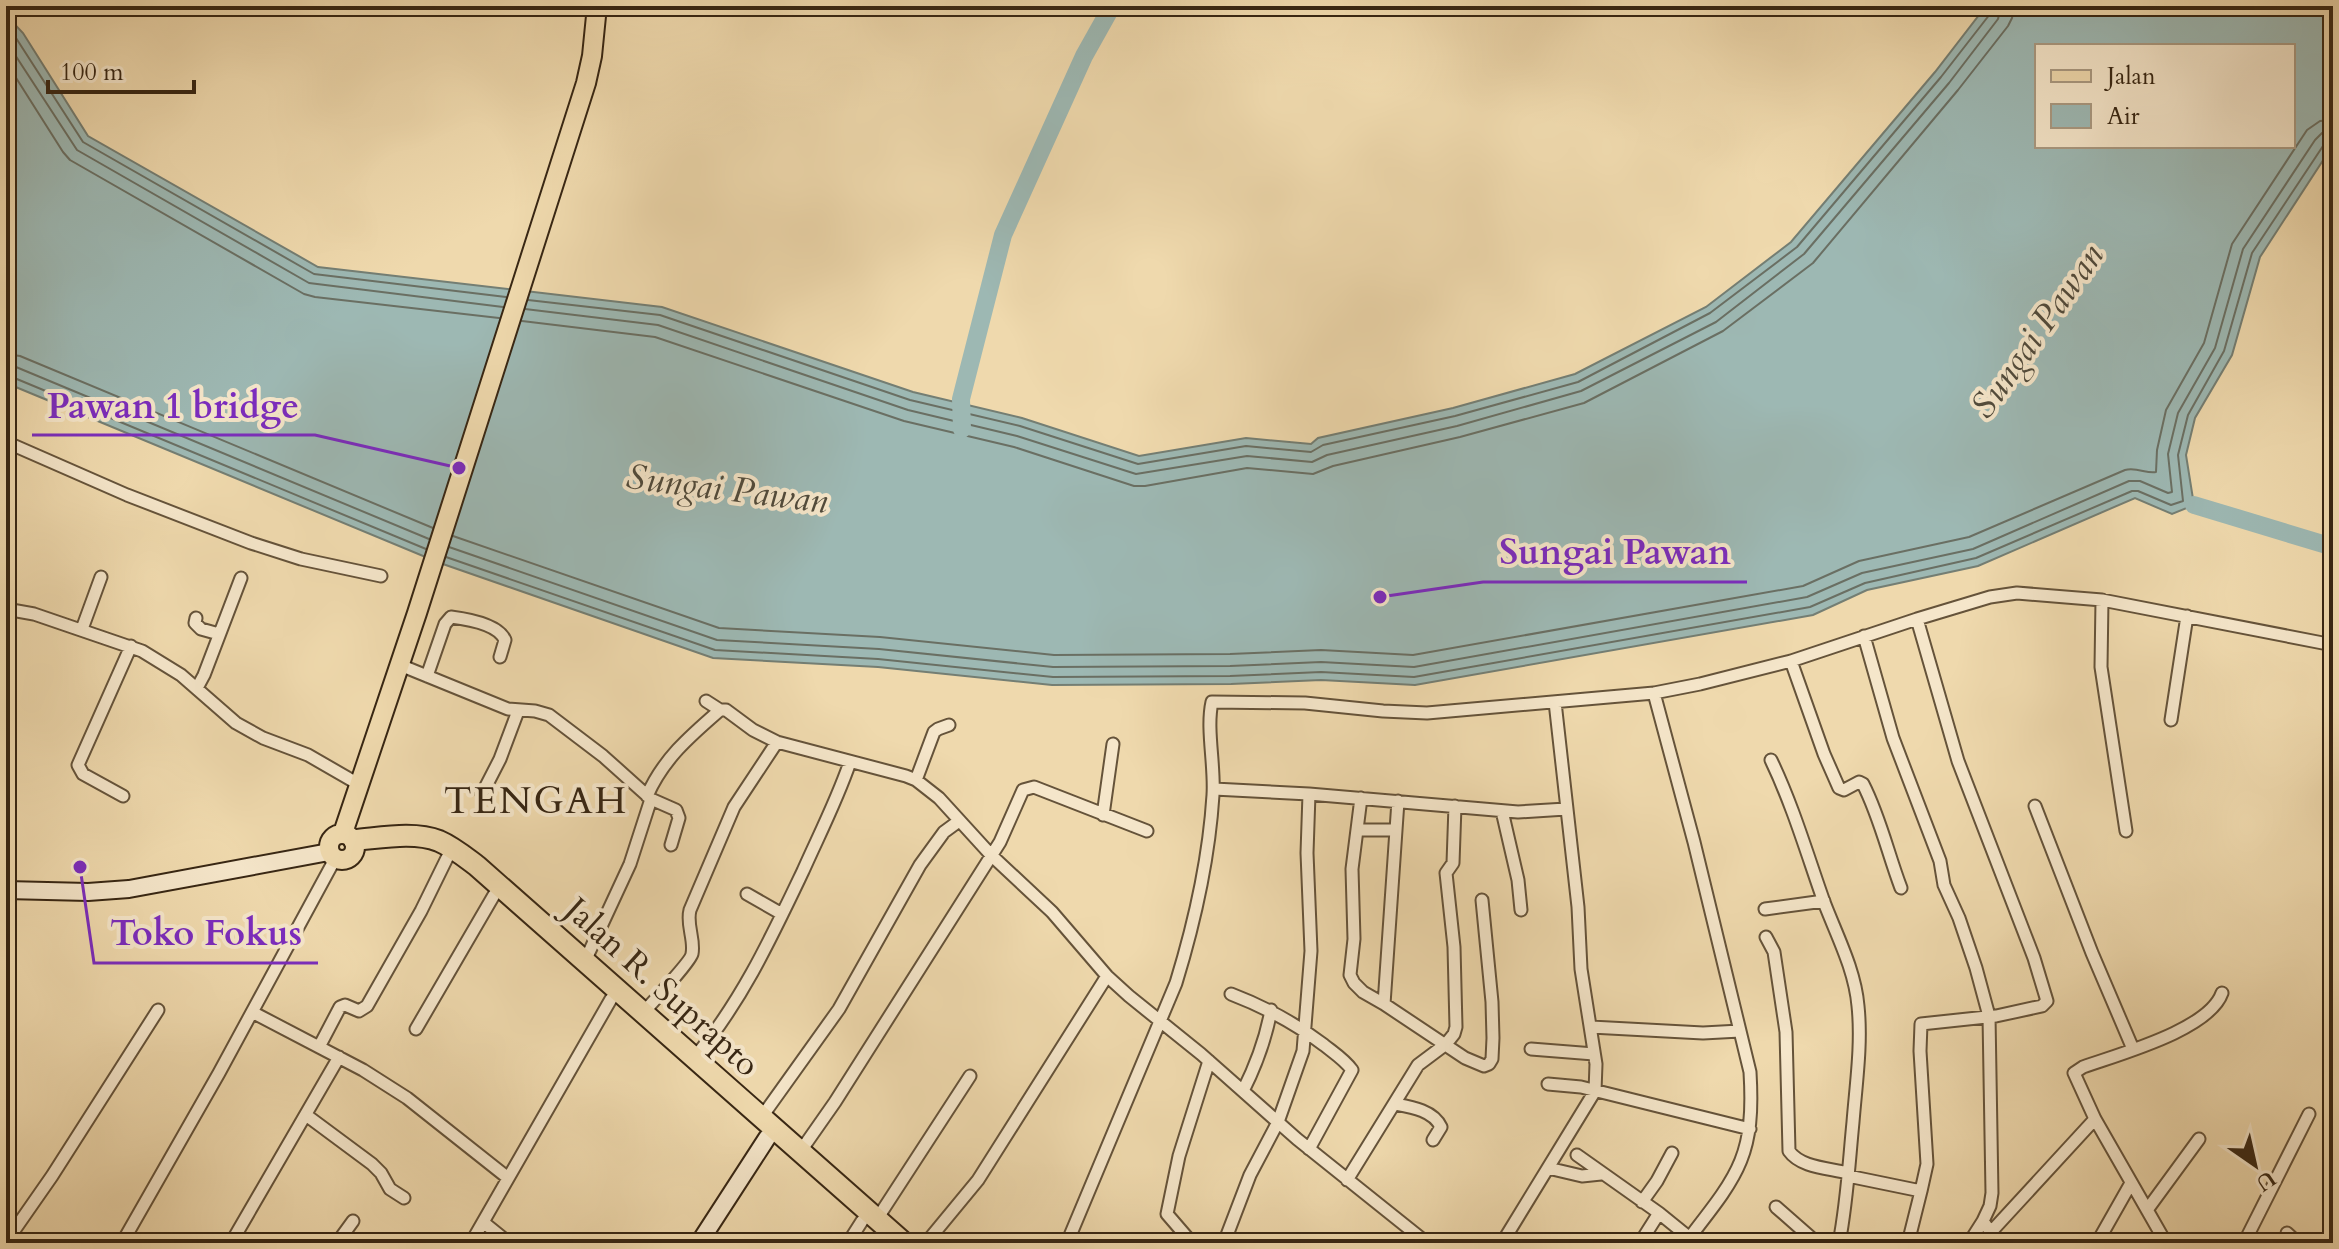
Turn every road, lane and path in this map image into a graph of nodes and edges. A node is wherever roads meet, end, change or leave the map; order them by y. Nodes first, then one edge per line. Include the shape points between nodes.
1 (597, 6) edge
2 (6, 442) edge
3 (381, 576) dead end
4 (101, 577) dead end
5 (241, 578) dead end
6 (2102, 600) junction
7 (6, 609) edge
8 (2187, 616) junction
9 (196, 618) dead end
10 (1917, 619) junction
11 (82, 629) junction
12 (219, 634) junction
13 (1864, 636) junction
14 (2333, 645) edge
15 (131, 646) junction
16 (500, 657) dead end
17 (1791, 661) junction
18 (400, 665) junction
19 (427, 676) junction
20 (197, 688) junction
21 (1654, 693) junction
22 (706, 701) dead end
23 (1555, 702) junction
24 (720, 710) junction
25 (518, 711) junction
26 (2171, 720) dead end
27 (949, 725) dead end
28 (777, 742) junction
29 (1113, 744) dead end
30 (1771, 760) dead end
31 (850, 762) junction
32 (916, 780) junction
33 (360, 785) junction
34 (1214, 789) junction
35 (482, 794) dead end
36 (1309, 794) junction
37 (123, 796) dead end
38 (649, 797) junction
39 (1361, 798) junction
40 (1398, 801) junction
41 (1455, 806) junction
42 (2035, 806) dead end
43 (1566, 809) junction
44 (1502, 811) junction
45 (1103, 815) junction
46 (959, 821) junction
47 (1357, 830) junction
48 (1396, 830) junction
49 (1147, 831) dead end
50 (2126, 831) dead end
51 (671, 845) dead end
52 (343, 847) junction
53 (991, 855) junction
54 (447, 858) junction
55 (1901, 888) dead end
56 (6, 890) edge
57 (747, 894) dead end
58 (494, 895) junction
59 (1482, 900) dead end
60 (1824, 901) junction
61 (1765, 909) dead end
62 (1521, 910) dead end
63 (782, 914) junction
64 (1766, 937) dead end
65 (585, 961) junction
66 (1107, 976) junction
67 (2222, 993) dead end
68 (1231, 994) dead end
69 (611, 999) junction
70 (1384, 1004) junction
71 (158, 1010) dead end
72 (1271, 1010) junction
73 (252, 1012) junction
74 (643, 1013) junction
75 (1989, 1016) junction
76 (1160, 1021) junction
77 (1591, 1027) junction
78 (416, 1029) dead end
79 (1305, 1031) junction
80 (1740, 1031) junction
81 (1446, 1044) junction
82 (319, 1047) junction
83 (1531, 1049) dead end
84 (2133, 1049) junction
85 (683, 1053) junction
86 (1594, 1054) junction
87 (339, 1057) junction
88 (1209, 1061) junction
89 (970, 1076) dead end
90 (1548, 1084) dead end
91 (1243, 1091) junction
92 (1595, 1091) junction
93 (1394, 1104) junction
94 (2309, 1114) dead end
95 (306, 1115) junction
96 (761, 1118) junction
97 (2095, 1119) junction
98 (1278, 1122) junction
99 (1750, 1129) junction
100 (767, 1138) junction
101 (2199, 1139) dead end
102 (1433, 1140) dead end
103 (1309, 1149) junction
104 (1570, 1151) junction
105 (800, 1152) junction
106 (1672, 1153) dead end
107 (1548, 1168) junction
108 (1601, 1174) junction
109 (1848, 1174) junction
110 (508, 1178) junction
111 (1347, 1180) junction
112 (2131, 1183) junction
113 (1921, 1191) junction
114 (404, 1198) dead end
115 (1642, 1202) junction
116 (1776, 1207) dead end
117 (2147, 1210) junction
118 (1659, 1213) junction
119 (863, 1214) junction
120 (353, 1221) dead end
121 (1983, 1221) junction
122 (483, 1222) junction
123 (1991, 1232) junction
124 (2287, 1233) dead end
125 (1693, 1240) edge
126 (1422, 1241) edge
127 (6, 1242) edge
128 (122, 1243) edge
129 (231, 1243) edge
130 (337, 1243) edge
131 (471, 1243) edge
132 (509, 1243) edge
133 (699, 1243) edge
134 (848, 1243) edge
135 (887, 1243) edge
136 (904, 1243) edge
137 (926, 1243) edge
138 (1067, 1243) edge
139 (1192, 1243) edge
140 (1224, 1243) edge
141 (1502, 1243) edge
142 (1640, 1243) edge
143 (1817, 1243) edge
144 (1839, 1243) edge
145 (1908, 1243) edge
146 (1969, 1243) edge
147 (1998, 1243) edge
148 (2097, 1243) edge
149 (2166, 1243) edge
150 (2244, 1243) edge
151 (2298, 1243) edge

1 - 18 main road via 586,83
2 - 3 street via 251,543
4 - 11 street
5 - 12 street
6 - 8 street
6 - 10 street via 2017,593
6 - 50 street via 2101,667
7 - 11 street
8 - 14 street
8 - 26 street
9 - 12 street via 200,628
10 - 13 street
10 - 75 street via 1958,761 2047,997 2042,1006
11 - 15 street
12 - 20 street
13 - 17 street
13 - 75 street via 1893,738 1940,861
15 - 20 street
15 - 37 street via 78,765 83,774
16 - 19 street via 505,640 501,634 451,617
17 - 21 street
17 - 55 street via 1839,788 1863,784
18 - 19 street
18 - 33 main road
19 - 25 street
20 - 33 street via 236,723
21 - 23 street
21 - 80 street
22 - 24 street
23 - 34 street via 1427,713 1214,701
23 - 43 street
24 - 28 street
24 - 38 street via 667,759
25 - 35 street
25 - 38 street via 549,715
27 - 32 street via 934,732
28 - 31 street
28 - 74 street via 734,807 690,910 692,957
29 - 45 street
30 - 60 street
31 - 32 street
31 - 63 street
32 - 46 street
33 - 52 main road
34 - 36 street
34 - 76 street via 1203,879 1176,983
36 - 39 street
36 - 79 street via 1311,951
38 - 51 street via 678,812
38 - 65 street via 634,856
39 - 40 street
39 - 47 street
40 - 41 street
40 - 48 street
41 - 44 street
41 - 81 street via 1453,863 1446,873 1457,1013 1454,1034
42 - 84 street
43 - 44 street
43 - 77 street
44 - 62 street
45 - 49 street
45 - 53 street via 1026,788
46 - 53 street
46 - 96 street via 920,865 839,1009
47 - 48 street
47 - 70 street via 1350,975 1363,992
48 - 70 street
52 - 54 highway, Jalan R. Suprapto via 409,848
52 - 56 street via 129,889
52 - 65 highway, Jalan R. Suprapto via 419,837 453,848
52 - 73 street
53 - 66 street via 1052,912
53 - 105 street
54 - 58 highway, Jalan R. Suprapto
54 - 82 street via 367,1006 359,1011 340,1007
57 - 63 street
58 - 69 highway, Jalan R. Suprapto
58 - 78 street
59 - 81 street via 1492,1059 1487,1065 1475,1064
60 - 61 street
60 - 109 street via 1859,1008
63 - 85 street via 742,992
64 - 109 street via 1774,952 1786,1032 1789,1151 1797,1160
65 - 74 highway, Jalan R. Suprapto
66 - 76 street
66 - 137 street via 978,1180
67 - 84 street via 2201,1018
68 - 72 street
69 - 85 highway, Jalan R. Suprapto
69 - 110 street
70 - 81 street
71 - 127 street
72 - 79 street
72 - 91 street
73 - 82 street
73 - 128 street
74 - 85 highway, Jalan R. Suprapto
75 - 113 street via 1920,1026 1927,1164
75 - 121 street via 1992,1193
76 - 88 street
76 - 138 street
77 - 80 street
77 - 86 street
79 - 98 street
79 - 103 street via 1352,1072
80 - 99 street via 1750,1072
81 - 93 street via 1418,1065
82 - 87 street
83 - 86 street
84 - 97 street via 2075,1072
85 - 96 highway, Jalan R. Suprapto
85 - 100 highway, Jalan R. Suprapto
86 - 92 street
87 - 95 street
87 - 110 street via 407,1098
88 - 91 street
88 - 139 street via 1167,1214
89 - 119 street
90 - 92 street
91 - 98 street
92 - 99 street
92 - 104 street
93 - 102 street via 1418,1108 1439,1122
93 - 111 street
94 - 150 street
95 - 114 street via 372,1164 390,1189
95 - 129 street
96 - 105 highway, Jalan R. Suprapto
97 - 112 street
97 - 123 street
98 - 103 street
98 - 140 street
99 - 125 street via 1738,1170
100 - 119 highway, Jalan R. Suprapto
100 - 133 street
101 - 117 street
103 - 111 street
104 - 107 street
104 - 108 street
105 - 119 highway, Jalan R. Suprapto
106 - 115 street
107 - 108 street via 1582,1176
107 - 141 street
108 - 115 street
109 - 113 street
109 - 144 street
110 - 122 street
111 - 126 street
112 - 117 street
112 - 148 street
113 - 145 street
115 - 118 street
116 - 143 street
117 - 149 street
118 - 125 street
118 - 142 street
119 - 134 street
119 - 135 highway, Jalan R. Suprapto
119 - 136 highway, Jalan R. Suprapto
120 - 130 street
121 - 123 street
121 - 146 street
122 - 131 street
122 - 132 street
123 - 147 street
124 - 151 street

